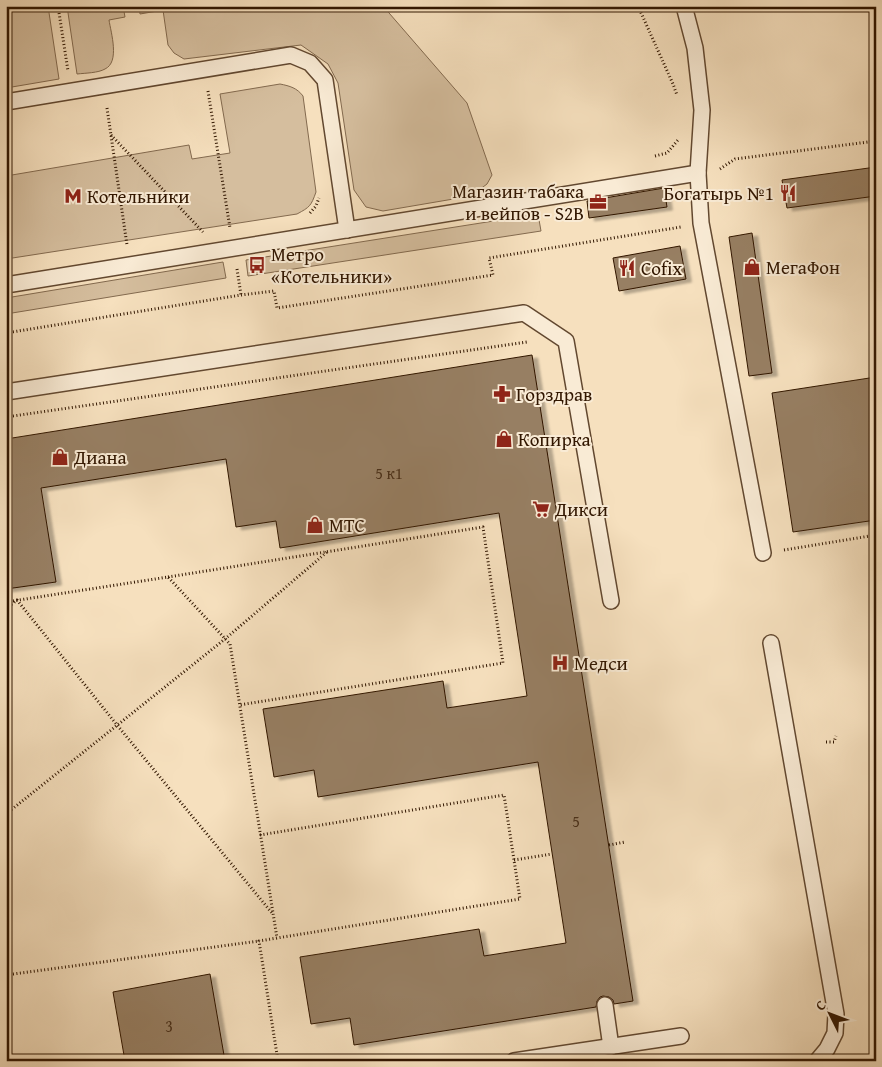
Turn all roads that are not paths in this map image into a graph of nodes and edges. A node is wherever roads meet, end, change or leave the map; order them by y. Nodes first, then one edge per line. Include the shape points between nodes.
1 (684, 6) edge
2 (6, 102) edge
3 (698, 173) junction
4 (347, 230) junction
5 (6, 285) edge
6 (6, 392) edge
7 (763, 553) road end
8 (611, 601) dead end
9 (771, 643) dead end
10 (605, 1005) dead end
11 (681, 1036) dead end
12 (610, 1047) junction
13 (514, 1061) edge
14 (817, 1061) edge

1 - 3 lane via 695,48 702,110
2 - 4 lane via 291,55 310,63 325,80
3 - 4 lane
3 - 7 lane via 702,224
4 - 5 lane
6 - 8 lane via 524,313 566,341
9 - 14 lane via 836,1014 835,1033
10 - 12 lane
11 - 12 lane
12 - 13 lane

